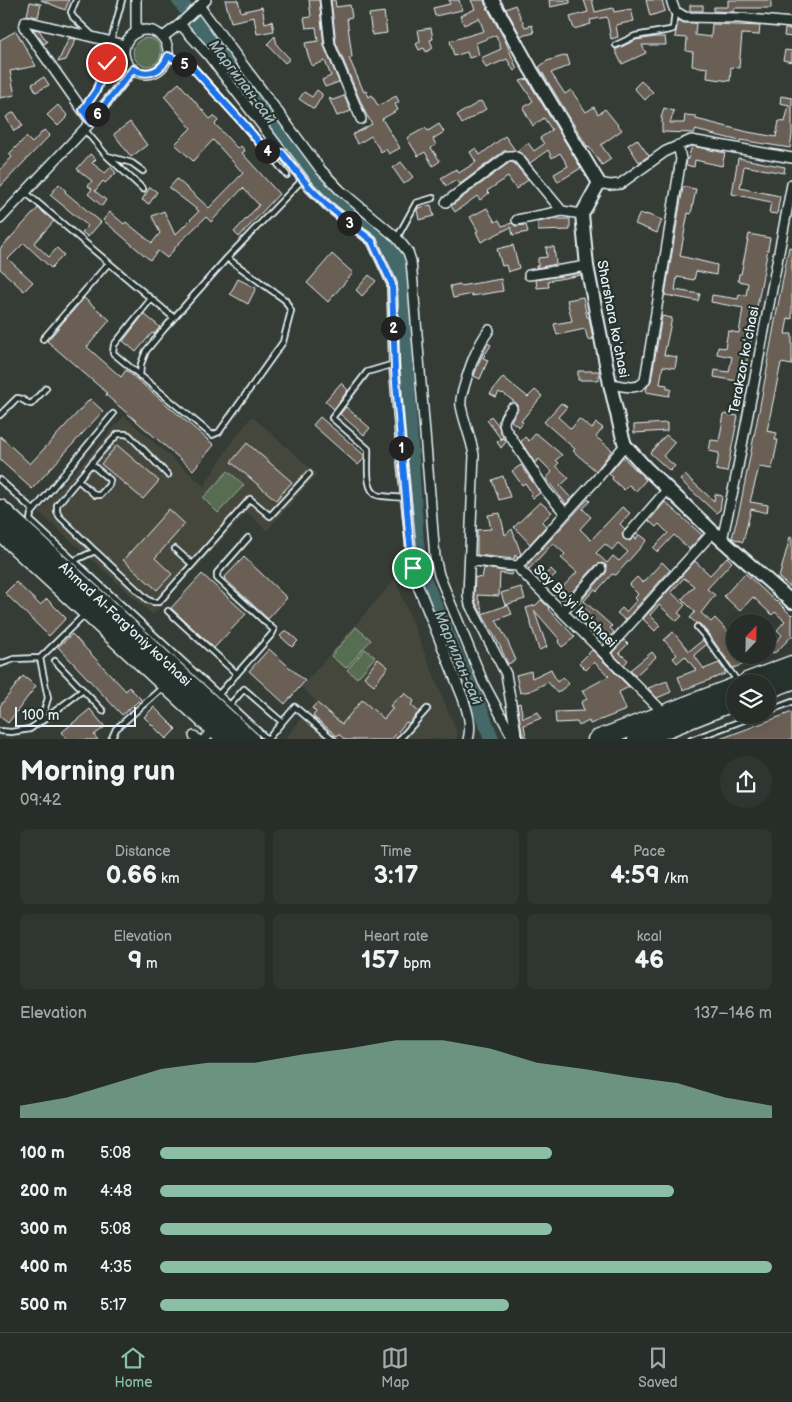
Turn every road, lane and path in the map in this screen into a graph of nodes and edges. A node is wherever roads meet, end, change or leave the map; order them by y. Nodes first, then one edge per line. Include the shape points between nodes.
1 (76, 0) edge
2 (122, 0) edge
3 (136, 0) edge
4 (206, 0) edge
5 (325, 0) edge
6 (492, 0) edge
7 (671, 0) edge
8 (200, 7) junction
9 (675, 11) junction
10 (792, 23) edge
11 (180, 24) junction
12 (136, 33) junction
13 (95, 37) junction
14 (163, 38) junction
15 (111, 41) junction
16 (126, 45) junction
17 (616, 45) dead end
18 (168, 56) junction
19 (133, 69) junction
20 (83, 110) junction
21 (361, 119) dead end
22 (91, 122) junction
23 (84, 129) junction
24 (678, 145) junction
25 (282, 153) junction
26 (107, 156) junction
27 (792, 158) edge
28 (274, 160) junction
29 (144, 171) dead end
30 (287, 175) dead end
31 (302, 179) junction
32 (599, 183) junction
33 (792, 184) edge
34 (143, 189) dead end
35 (25, 192) junction
36 (433, 198) dead end
37 (446, 202) dead end
38 (562, 211) junction
39 (582, 214) junction
40 (0, 219) edge
41 (517, 220) dead end
42 (397, 238) junction
43 (228, 258) junction
44 (108, 264) junction
45 (587, 266) junction
46 (530, 275) dead end
47 (151, 298) junction
48 (174, 318) junction
49 (489, 330) dead end
50 (43, 339) dead end
51 (394, 364) junction
52 (140, 376) junction
53 (610, 384) junction
54 (46, 388) dead end
55 (512, 408) dead end
56 (113, 414) dead end
57 (0, 415) edge
58 (625, 445) junction
59 (91, 464) junction
60 (309, 474) dead end
61 (168, 475) dead end
62 (0, 480) edge
63 (78, 480) junction
64 (668, 489) junction
65 (406, 498) junction
66 (0, 509) edge
67 (32, 512) junction
68 (565, 513) junction
69 (7, 526) edge
70 (628, 535) dead end
71 (718, 536) junction
72 (248, 538) dead end
73 (176, 549) dead end
74 (95, 551) junction
75 (470, 560) junction
76 (69, 564) junction
77 (192, 564) junction
78 (518, 566) junction
79 (601, 570) dead end
80 (792, 602) edge
81 (88, 611) junction
82 (168, 611) dead end
83 (562, 612) junction
84 (697, 627) dead end
85 (604, 653) junction
86 (40, 658) junction
87 (55, 661) dead end
88 (0, 664) edge
89 (792, 665) edge
90 (237, 674) junction
91 (732, 674) edge
92 (768, 674) edge
93 (792, 680) edge
94 (167, 684) junction
95 (776, 686) edge
96 (84, 690) junction
97 (726, 690) edge
98 (219, 694) junction
99 (792, 702) edge
100 (230, 705) junction
101 (726, 705) edge
102 (776, 708) edge
103 (427, 709) dead end
104 (103, 710) dead end
105 (665, 714) junction
106 (41, 722) junction
107 (282, 722) junction
108 (733, 724) edge
109 (0, 731) edge
110 (209, 734) edge
111 (111, 739) edge
112 (224, 739) edge
113 (249, 739) edge
114 (267, 739) edge
115 (333, 739) edge
116 (400, 739) edge
117 (468, 739) edge
118 (514, 739) edge
119 (515, 739) edge
120 (599, 739) edge
121 (640, 739) edge
122 (694, 739) edge

1 - 13 lane via 71,12 73,18
2 - 15 lane
3 - 12 street
4 - 8 street
5 - 21 street via 330,45
6 - 32 street via 530,70
7 - 9 street
8 - 11 street
8 - 42 street via 321,170
9 - 10 street via 685,17
9 - 17 lane via 673,29 636,36
11 - 14 street
11 - 25 street via 209,56
12 - 14 street via 150,30
12 - 16 street
13 - 15 street
13 - 20 street via 26,21 24,27
14 - 18 street
15 - 16 street
15 - 20 lane via 96,91
16 - 19 street via 125,58
18 - 19 street via 156,71 146,74
18 - 28 lane via 192,67
19 - 22 street
20 - 22 street
22 - 23 street
23 - 26 lane
23 - 35 street
24 - 27 street via 691,140
24 - 32 street via 620,184
24 - 53 street via 681,159 645,380 637,388
25 - 28 lane
25 - 31 street
26 - 29 lane via 132,163
26 - 34 lane
28 - 30 lane
31 - 43 lane
31 - 51 street via 328,206 372,241 392,284
32 - 39 street
33 - 71 street, Terakzor koʻchasi via 736,477
35 - 40 street
35 - 44 lane
36 - 42 lane via 416,203
37 - 38 street via 508,156 514,156
38 - 39 street
38 - 41 street
39 - 45 street, Sharshara koʻchasi
42 - 118 street via 411,261 439,575 482,682
43 - 48 lane
43 - 52 lane via 285,300 291,311 284,342 219,432 212,435
44 - 47 lane
44 - 50 lane
45 - 46 street
45 - 53 street, Sharshara koʻchasi
47 - 48 lane
47 - 52 lane via 114,345 113,353
48 - 52 lane via 146,351
49 - 75 street via 471,363 461,398 474,454
51 - 65 street
51 - 65 lane via 367,372 332,418 368,449 371,489 377,495
53 - 58 street, Sharshara koʻchasi
54 - 57 lane via 31,404 17,398
55 - 68 street via 504,419 505,428 546,491
56 - 67 lane
58 - 64 street, Sharshara koʻchasi
58 - 68 street, Soy Boʻyi koʻchasi
59 - 61 lane via 118,434 125,434
59 - 63 lane
59 - 63 lane via 110,480 109,485 100,495 95,495
60 - 77 lane via 270,516 250,498
62 - 67 lane
63 - 74 lane via 57,505 57,512
64 - 70 street
64 - 71 street, Sharshara koʻchasi
65 - 117 street via 413,568 463,698 471,730
66 - 69 highway, Ahmad Al-Farg'oniy ko'chasi
67 - 69 lane
67 - 76 lane via 30,520
68 - 78 street, Soy Boʻyi koʻchasi
69 - 76 highway, Ahmad Al-Farg'oniy ko'chasi
69 - 81 highway, Ahmad Al-Farg'oniy ko'chasi
71 - 80 street, Sharshara koʻchasi
71 - 85 street
72 - 90 lane via 217,573 217,578 274,630
73 - 77 lane
74 - 76 lane
74 - 77 lane via 153,602 159,602
75 - 78 street
75 - 119 street via 470,605 506,674
76 - 98 lane
76 - 113 highway, Ahmad Al-Farg'oniy ko'chasi
78 - 83 street, Soy Boʻyi koʻchasi
79 - 83 street
81 - 86 lane
81 - 94 highway, Ahmad Al-Farg'oniy ko'chasi
82 - 90 lane
83 - 85 street, Soy Boʻyi koʻchasi
84 - 91 lane
85 - 105 street, Soy Boʻyi koʻchasi
86 - 88 lane via 14,659
86 - 106 lane via 48,698
87 - 96 lane
89 - 92 highway
90 - 98 lane
93 - 95 highway
94 - 110 highway, Ahmad Al-Farg'oniy ko'chasi
94 - 111 lane via 116,729
96 - 104 lane
96 - 106 lane
97 - 105 highway
98 - 100 lane
99 - 102 lane
100 - 107 lane via 244,689
100 - 114 lane
101 - 121 highway
103 - 116 lane
105 - 120 highway
106 - 109 lane via 30,729
107 - 114 lane
107 - 115 lane via 295,708
108 - 122 lane
110 - 112 highway, Ahmad Al-Farg'oniy ko'chasi

